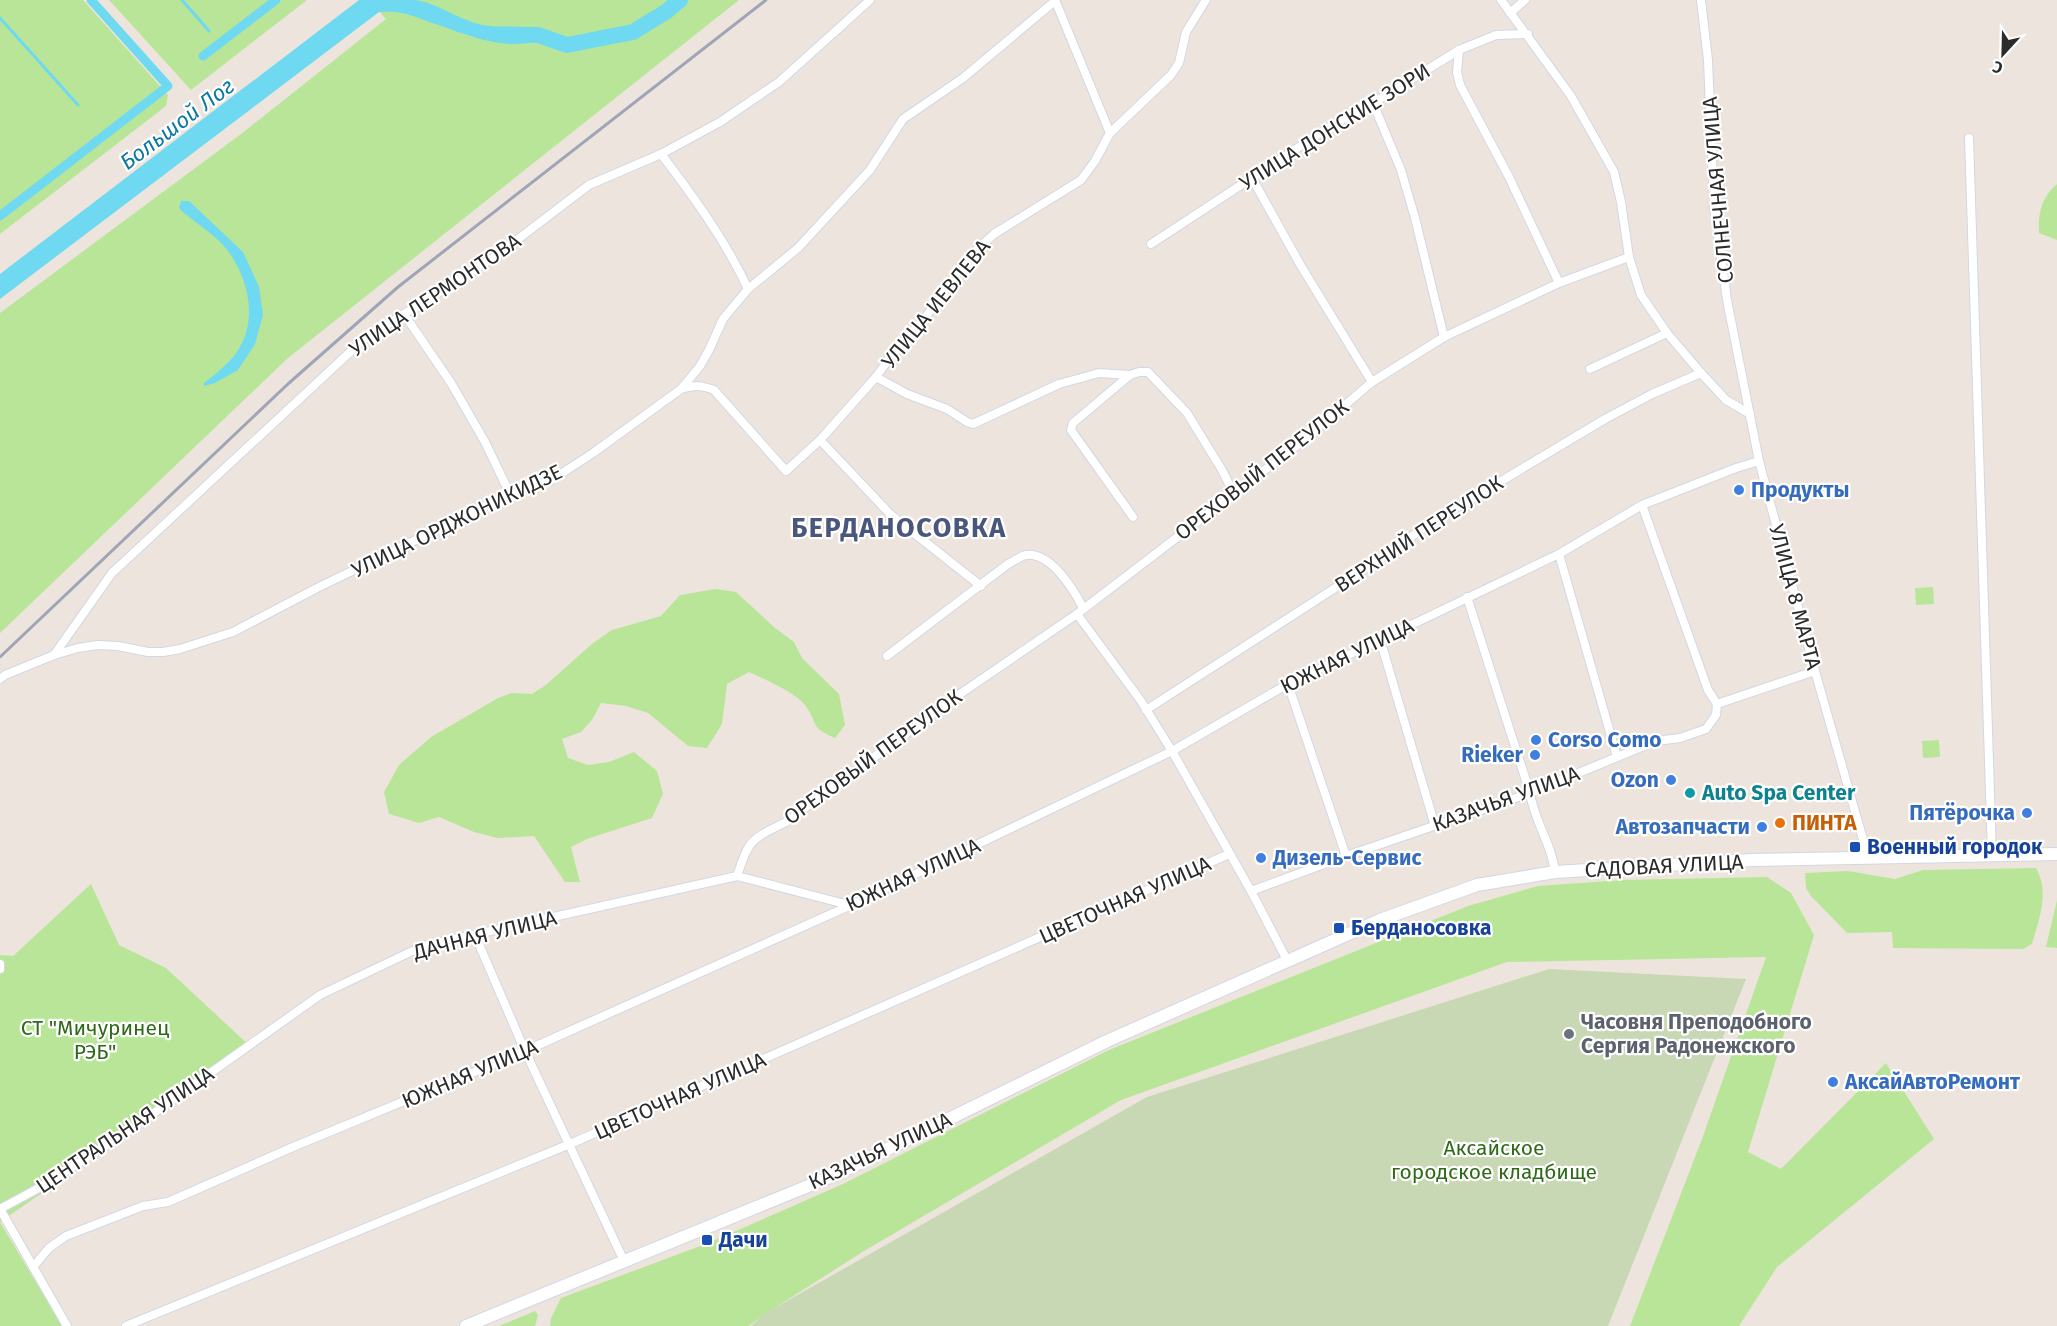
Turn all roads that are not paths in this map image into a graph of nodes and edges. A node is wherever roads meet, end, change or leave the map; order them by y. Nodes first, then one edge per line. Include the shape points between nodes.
1 (870, 0) edge
2 (1055, 0) edge
3 (1206, 0) edge
4 (1501, 0) edge
5 (1525, 0) edge
6 (1701, 0) edge
7 (1510, 13) junction
8 (1528, 34) junction
9 (1460, 50) junction
10 (1373, 103) junction
11 (1110, 133) junction
12 (1969, 138) dead end
13 (661, 154) junction
14 (1252, 178) junction
15 (1151, 244) dead end
16 (1629, 256) junction
17 (1559, 283) junction
18 (747, 290) junction
19 (404, 314) junction
20 (1667, 333) junction
21 (1444, 337) junction
22 (1590, 369) dead end
23 (1701, 373) junction
24 (1130, 375) junction
25 (876, 377) junction
26 (1372, 382) junction
27 (681, 389) junction
28 (1750, 414) junction
29 (820, 440) junction
30 (1759, 461) junction
31 (510, 494) junction
32 (1234, 494) junction
33 (1642, 505) junction
34 (1133, 517) dead end
35 (1559, 554) junction
36 (981, 586) junction
37 (1467, 597) junction
38 (1080, 611) junction
39 (1380, 639) junction
40 (54, 656) junction
41 (887, 656) dead end
42 (1815, 671) junction
43 (0, 679) edge
44 (1288, 684) junction
45 (1717, 704) junction
46 (1146, 710) junction
47 (1172, 751) junction
48 (1617, 757) junction
49 (1530, 793) junction
50 (1435, 826) junction
51 (1229, 854) junction
52 (2057, 854) edge
53 (1992, 855) junction
54 (1346, 856) junction
55 (1868, 856) junction
56 (1555, 872) junction
57 (737, 876) junction
58 (1251, 891) junction
59 (849, 906) junction
60 (475, 935) junction
61 (1287, 960) junction
62 (0, 964) edge
63 (0, 969) edge
64 (251, 1044) joint
65 (525, 1052) junction
66 (570, 1144) junction
67 (0, 1209) edge
68 (624, 1261) junction
69 (33, 1267) junction
70 (67, 1326) edge
71 (126, 1326) edge
72 (466, 1326) edge

1 - 13 street, УЛИЦА ЛЕРМОНТОВА via 779,82 720,122
2 - 11 street
2 - 18 street, УЛИЦА ОРДЖОНИКИДЗЕ via 963,78 903,119 870,170 798,248
3 - 11 street, УЛИЦА ИЕВЛЕВА via 1186,32 1179,63 1171,75
4 - 7 street
5 - 7 street
6 - 28 street, СОЛНЕЧНАЯ УЛИЦА via 1708,60 1714,206 1727,300
7 - 8 street
8 - 9 street, УЛИЦА ДОНСКИЕ ЗОРИ via 1496,35
8 - 16 street via 1571,96 1614,172
9 - 10 street, УЛИЦА ДОНСКИЕ ЗОРИ
9 - 17 street via 1460,85
10 - 14 street, УЛИЦА ДОНСКИЕ ЗОРИ
10 - 21 street via 1401,170
11 - 25 street, УЛИЦА ИЕВЛЕВА via 1081,180 994,234 970,256
12 - 53 street
13 - 18 street via 684,183 737,267
13 - 19 street, УЛИЦА ЛЕРМОНТОВА via 589,185 496,256
14 - 15 street, УЛИЦА ДОНСКИЕ ЗОРИ
14 - 26 street
16 - 17 street, ОРЕХОВЫЙ ПЕРЕУЛОК
16 - 20 street via 1641,295
17 - 21 street, ОРЕХОВЫЙ ПЕРЕУЛОК
18 - 27 street, УЛИЦА ОРДЖОНИКИДЗЕ via 723,319 700,366
19 - 31 street via 451,383
19 - 40 street, УЛИЦА ЛЕРМОНТОВА via 363,340 111,573
20 - 22 street
20 - 23 street
21 - 26 street, ОРЕХОВЫЙ ПЕРЕУЛОК
23 - 28 street via 1726,400
23 - 46 street, ВЕРХНИЙ ПЕРЕУЛОК via 1605,419 1431,523
24 - 25 street, УЛИЦА ИЕВЛЕВА via 1099,373 1059,384 973,424
24 - 32 street via 1148,372 1187,413
24 - 34 street via 1073,423 1071,430
25 - 29 street, УЛИЦА ИЕВЛЕВА
26 - 32 street, ОРЕХОВЫЙ ПЕРЕУЛОК
27 - 29 street, УЛИЦА ИЕВЛЕВА via 694,385 714,390 786,471
27 - 31 street, УЛИЦА ОРДЖОНИКИДЗЕ via 550,481
28 - 30 street, УЛИЦА 8 МАРТА
29 - 36 street via 891,515
30 - 33 street, ЮЖНАЯ УЛИЦА
30 - 42 street, УЛИЦА 8 МАРТА
31 - 40 street, УЛИЦА ОРДЖОНИКИДЗЕ via 233,632 180,649 148,652 97,645
32 - 38 street, ОРЕХОВЫЙ ПЕРЕУЛОК
33 - 35 street, ЮЖНАЯ УЛИЦА
33 - 45 street via 1708,690
35 - 37 street, ЮЖНАЯ УЛИЦА
35 - 48 street
36 - 38 street via 1025,555 1038,558 1058,570 1072,588
36 - 41 street
37 - 39 street, ЮЖНАЯ УЛИЦА
37 - 49 street
38 - 46 street
38 - 57 street, ОРЕХОВЫЙ ПЕРЕУЛОК via 786,822 758,836 747,846
39 - 44 street, ЮЖНАЯ УЛИЦА
39 - 50 street
40 - 43 street, УЛИЦА ОРДЖОНИКИДЗЕ
42 - 45 street
42 - 55 street, УЛИЦА 8 МАРТА
44 - 47 street, ЮЖНАЯ УЛИЦА
44 - 54 street
45 - 48 street, КАЗАЧЬЯ УЛИЦА via 1716,715 1706,729 1656,741
46 - 47 street
47 - 51 street
47 - 59 street, ЮЖНАЯ УЛИЦА
48 - 49 street, КАЗАЧЬЯ УЛИЦА
49 - 50 street, КАЗАЧЬЯ УЛИЦА
49 - 56 street via 1554,856
50 - 54 street, КАЗАЧЬЯ УЛИЦА
51 - 58 street
51 - 66 street, ЦВЕТОЧНАЯ УЛИЦА
52 - 53 main road, САДОВАЯ УЛИЦА
53 - 55 main road, САДОВАЯ УЛИЦА
54 - 58 street, КАЗАЧЬЯ УЛИЦА
55 - 56 main road, САДОВАЯ УЛИЦА
56 - 61 main road, САДОВАЯ УЛИЦА via 1477,885 1380,920
57 - 59 street
57 - 60 street, ДАЧНАЯ УЛИЦА
58 - 61 street
59 - 65 street, ЮЖНАЯ УЛИЦА
60 - 64 street, ДАЧНАЯ УЛИЦА via 423,946 320,994
60 - 65 street
61 - 68 main road, КАЗАЧЬЯ УЛИЦА via 1107,1041 835,1174
62 - 63 street
64 - 67 street, ЦЕНТРАЛЬНАЯ УЛИЦА via 126,1133
65 - 66 street
65 - 69 street, ЮЖНАЯ УЛИЦА via 168,1202 143,1206 66,1236
66 - 68 street
66 - 71 street, ЦВЕТОЧНАЯ УЛИЦА
67 - 69 street
68 - 72 main road, КАЗАЧЬЯ УЛИЦА
69 - 70 street

